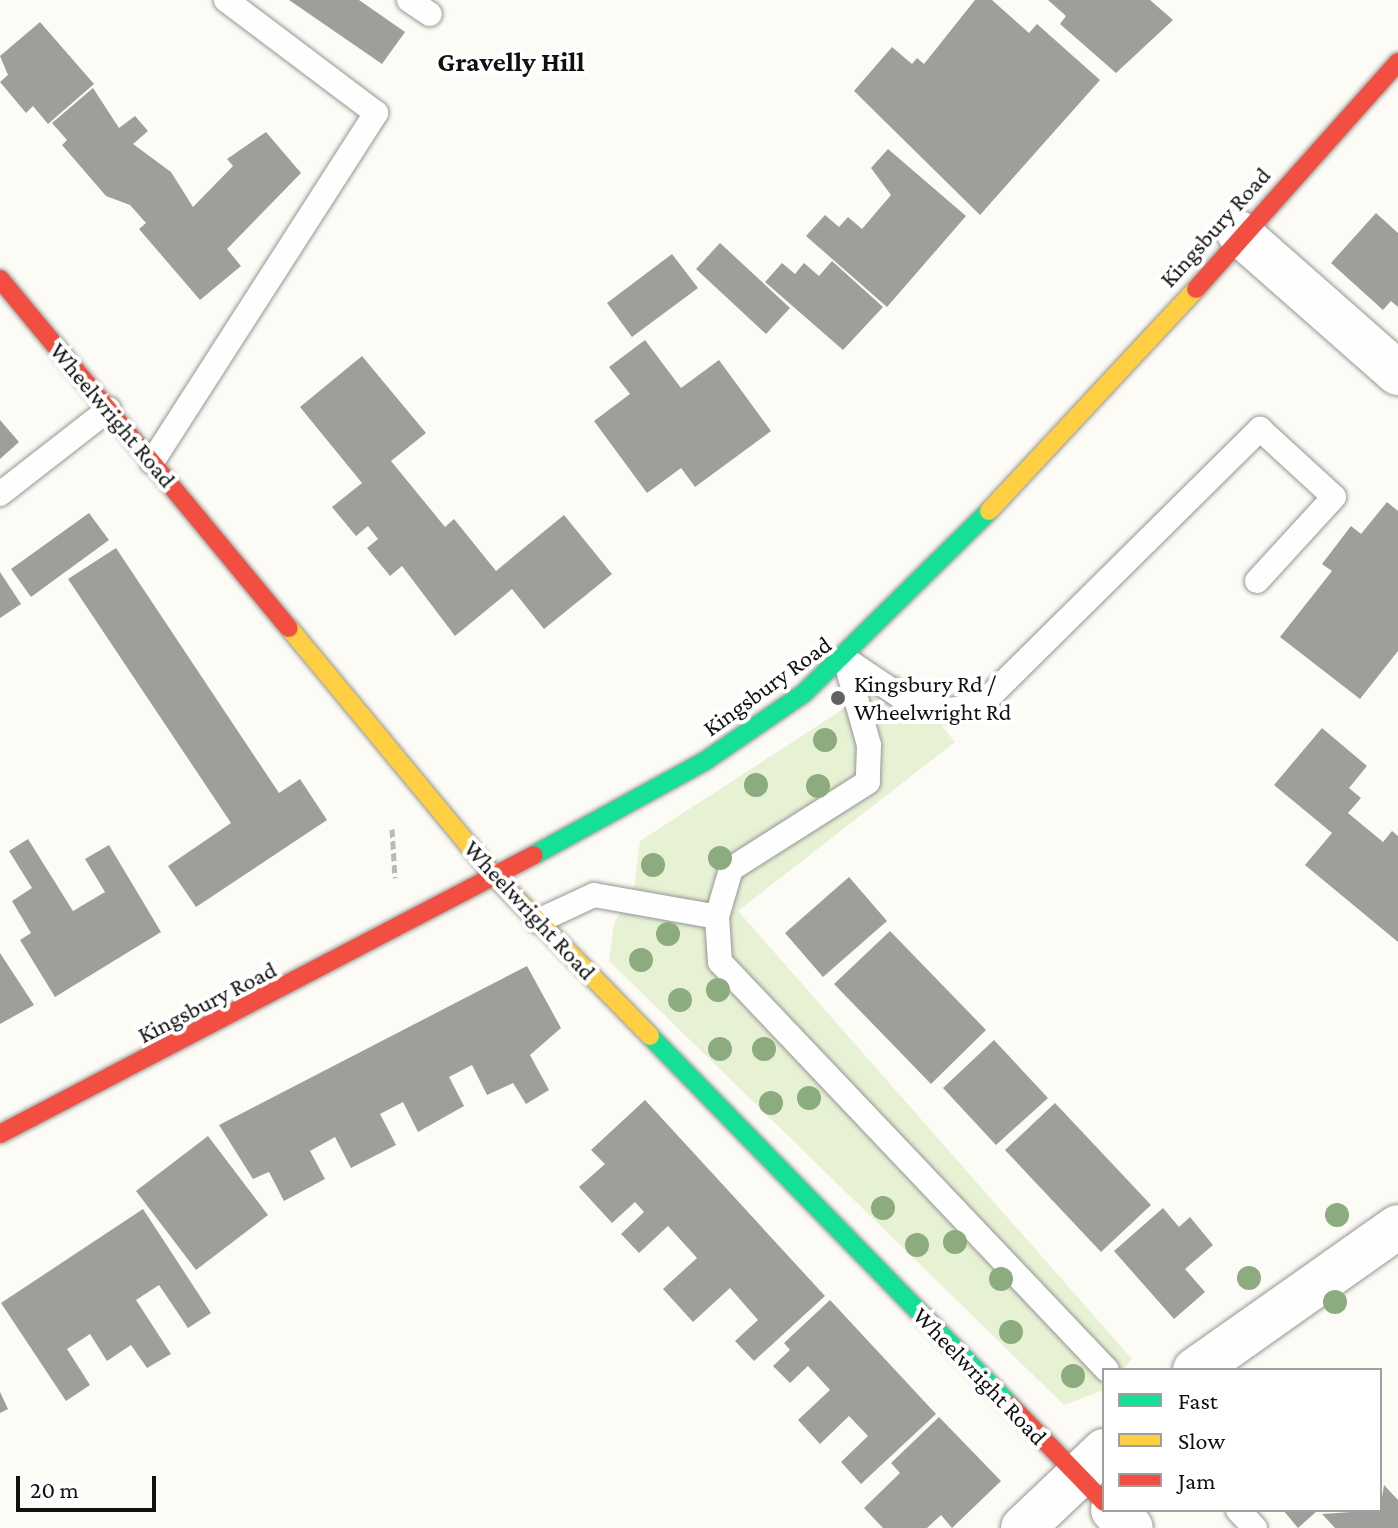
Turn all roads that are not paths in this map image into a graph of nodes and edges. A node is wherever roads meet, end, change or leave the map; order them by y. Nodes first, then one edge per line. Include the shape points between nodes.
1 (226, 0) edge
2 (409, 0) edge
3 (430, 14) dead end
4 (1398, 62) edge
5 (1239, 233) junction
6 (0, 279) edge
7 (1398, 373) edge
8 (109, 409) junction
9 (152, 462) junction
10 (0, 494) edge
11 (1257, 581) dead end
12 (845, 659) junction
13 (495, 877) junction
14 (717, 917) junction
15 (538, 921) junction
16 (0, 1134) edge
17 (1398, 1227) edge
18 (1105, 1368) edge
19 (1198, 1368) edge
20 (1095, 1476) edge
21 (1115, 1512) edge
22 (1240, 1512) edge
23 (1023, 1528) edge
24 (1131, 1528) edge
25 (1255, 1528) edge

1 - 9 lane via 376,113
2 - 3 lane
4 - 5 street, Kingsbury Road
5 - 7 street
5 - 12 street, Kingsbury Road via 1066,435
6 - 8 street, Wheelwright Road
8 - 9 street, Wheelwright Road
8 - 10 lane
9 - 13 street, Wheelwright Road
11 - 12 lane via 1334,497 1260,429 983,703 952,710 909,702
12 - 13 street, Kingsbury Road via 705,761
12 - 14 lane via 869,745 868,782 731,869
13 - 15 street, Wheelwright Road
13 - 16 street, Kingsbury Road
14 - 15 lane via 594,895
14 - 18 lane via 720,962
15 - 20 street, Wheelwright Road
17 - 19 street
20 - 23 street
21 - 24 street
22 - 25 lane

